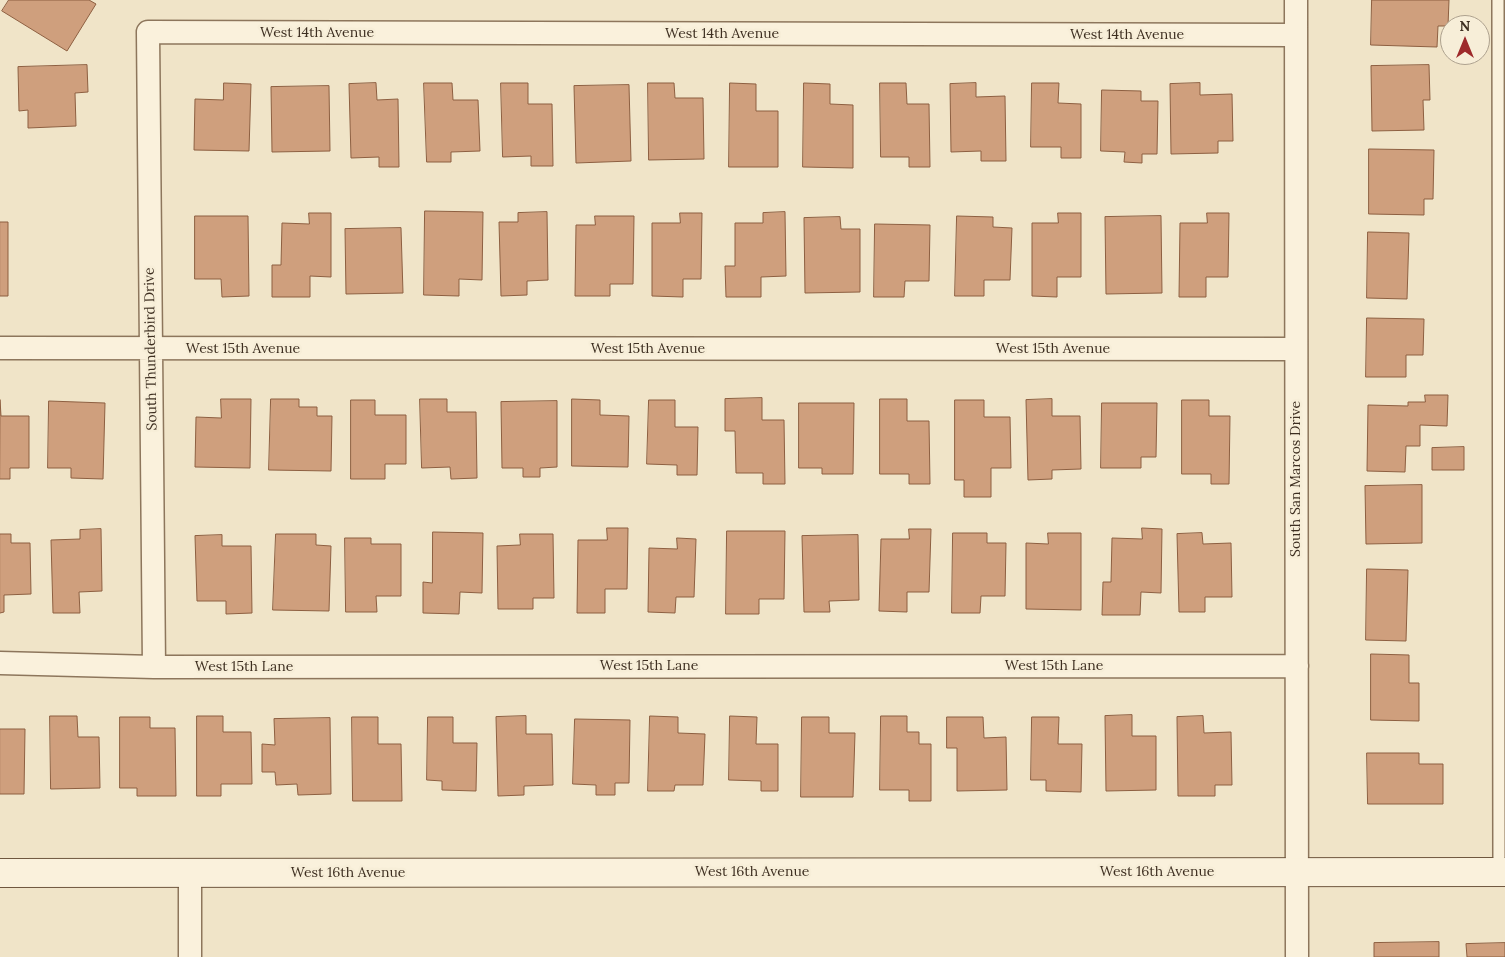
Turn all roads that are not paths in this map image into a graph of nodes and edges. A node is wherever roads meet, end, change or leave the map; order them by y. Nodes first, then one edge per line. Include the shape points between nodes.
1 (1296, 0) edge
2 (1498, 0) edge
3 (148, 32) joint
4 (1296, 35) junction
5 (0, 348) edge
6 (152, 349) junction
7 (1296, 349) junction
8 (0, 663) edge
9 (1297, 666) junction
10 (154, 667) junction
11 (1297, 871) junction
12 (1502, 872) edge
13 (0, 873) edge
14 (190, 874) junction
15 (190, 957) edge
16 (1297, 957) edge

1 - 4 street, South San Marcos Drive
2 - 12 lane
3 - 4 street, West 14th Avenue
3 - 6 street, South Thunderbird Drive
4 - 7 street, South San Marcos Drive
5 - 6 street, West 15th Avenue
6 - 7 street, West 15th Avenue
6 - 10 street, South Thunderbird Drive
7 - 9 street, South San Marcos Drive
8 - 10 street, West 15th Lane
9 - 10 street, West 15th Lane
9 - 11 street, South San Marcos Drive
11 - 12 street, West 16th Avenue
11 - 14 street, West 16th Avenue
11 - 16 street, South San Marcos Drive
13 - 14 street, West 16th Avenue
14 - 15 street

